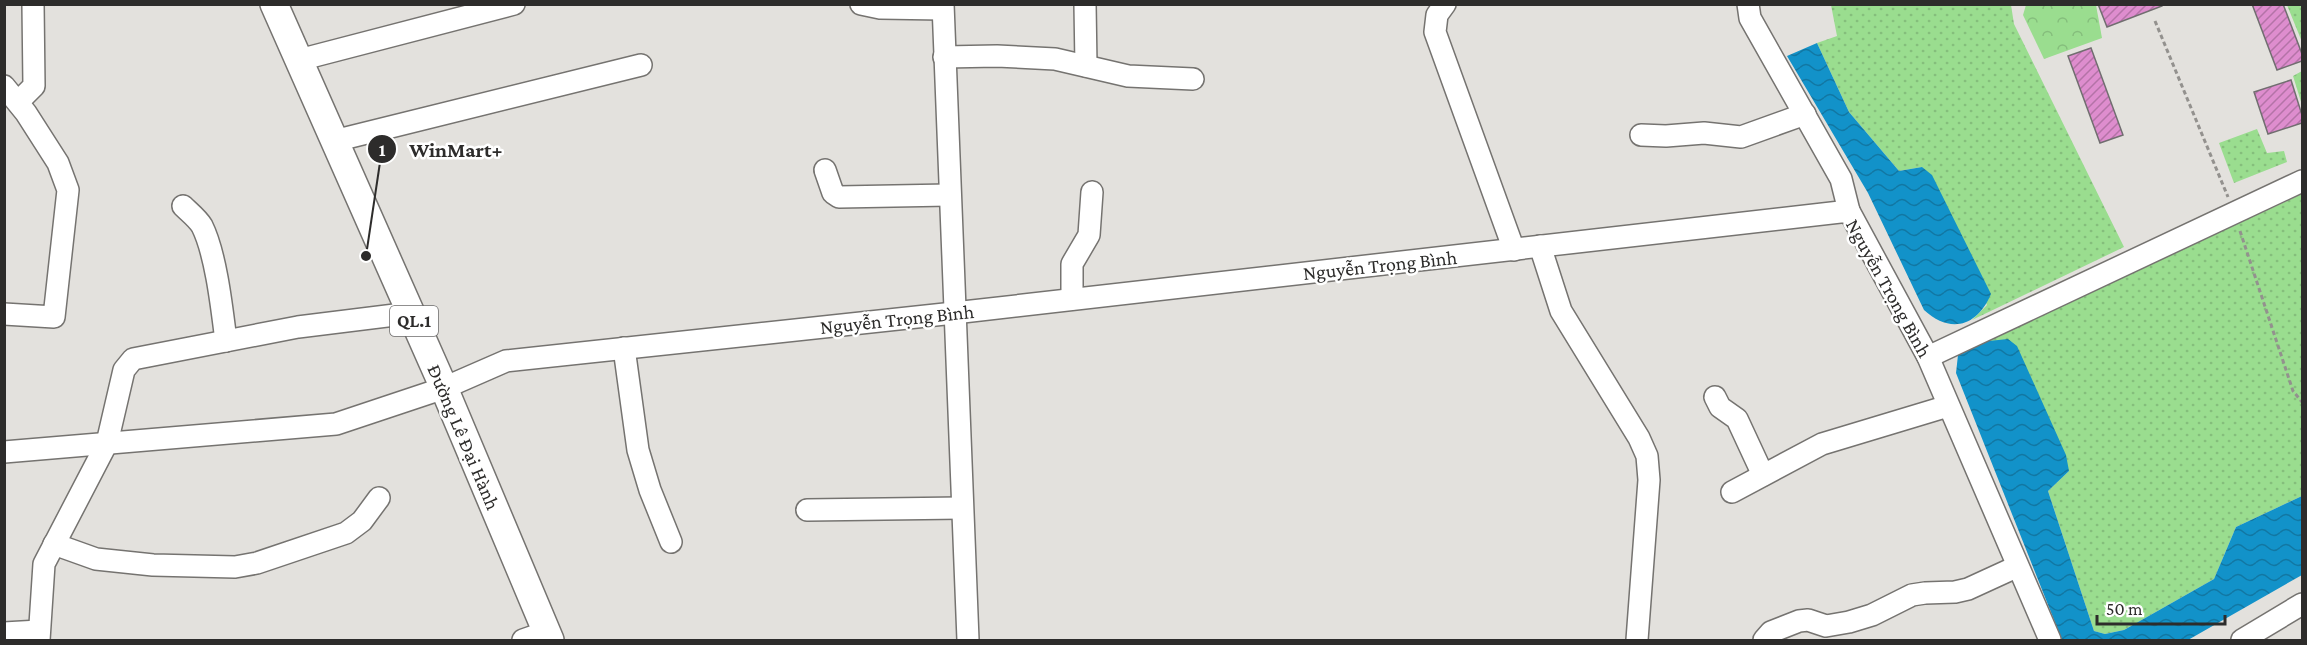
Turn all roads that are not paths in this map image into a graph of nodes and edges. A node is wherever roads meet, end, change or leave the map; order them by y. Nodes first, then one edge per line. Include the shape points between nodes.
1 (33, 4) edge
2 (274, 4) edge
3 (514, 4) edge
4 (861, 4) edge
5 (1085, 4) edge
6 (1445, 4) edge
7 (1748, 4) edge
8 (943, 7) edge
9 (944, 57) junction
10 (299, 60) junction
11 (641, 65) dead end
12 (1086, 66) junction
13 (1193, 79) dead end
14 (11, 94) edge
15 (1805, 114) junction
16 (1641, 135) dead end
17 (334, 141) junction
18 (825, 170) dead end
19 (2302, 181) edge
20 (1092, 192) dead end
21 (949, 195) junction
22 (183, 206) dead end
23 (1849, 211) junction
24 (1540, 246) junction
25 (1514, 250) junction
26 (1072, 299) junction
27 (411, 313) junction
28 (954, 313) junction
29 (4, 314) edge
30 (226, 341) junction
31 (624, 348) junction
32 (1928, 357) junction
33 (444, 388) junction
34 (1715, 397) dead end
35 (1948, 406) junction
36 (107, 443) junction
37 (4, 452) edge
38 (1763, 475) junction
39 (1732, 492) dead end
40 (379, 498) dead end
41 (962, 508) junction
42 (807, 510) dead end
43 (671, 542) dead end
44 (54, 544) junction
45 (2016, 567) junction
46 (2302, 604) edge
47 (4, 633) edge
48 (39, 636) edge
49 (540, 638) edge
50 (968, 640) edge
51 (1636, 640) edge
52 (1764, 640) edge
53 (2050, 640) edge
54 (2242, 640) edge

1 - 14 street via 34,86
2 - 10 main road, Đường Lê Đại Hành / QL.1
3 - 10 street
4 - 8 street via 880,8
5 - 12 street
6 - 25 street via 1437,15 1435,32
7 - 15 street via 1750,18
8 - 9 street
9 - 12 street via 1030,57
9 - 21 street
10 - 17 main road, Đường Lê Đại Hành / QL.1
11 - 17 street
12 - 13 street via 1128,76
14 - 29 street via 58,163 68,190 54,317
15 - 16 street via 1741,137 1704,133
15 - 23 street via 1841,179
17 - 27 main road, Đường Lê Đại Hành / QL.1
18 - 21 street via 833,193 839,197
19 - 32 street
20 - 26 street via 1089,235 1072,264
21 - 28 street
22 - 30 street via 201,225 208,243
23 - 24 street, Nguyễn Trọng Bình
23 - 32 street, Nguyễn Trọng Bình
24 - 25 street, Nguyễn Trọng Bình
24 - 51 street via 1561,311 1647,456
25 - 26 street, Nguyễn Trọng Bình
26 - 28 street, Nguyễn Trọng Bình
27 - 30 street via 298,327
27 - 33 main road, Đường Lê Đại Hành / QL.1
28 - 31 street, Nguyễn Trọng Bình
28 - 41 street
30 - 36 street via 133,359 124,370
31 - 33 street, Nguyễn Trọng Bình via 506,361
31 - 43 street via 638,450
32 - 35 street, Nguyễn Trọng Bình
33 - 36 street, Nguyễn Trọng Bình via 336,424
33 - 49 main road, Đường Lê Đại Hành / QL.1
34 - 38 street via 1720,407 1737,419
35 - 38 street via 1831,441
35 - 45 street, Nguyễn Trọng Bình
36 - 37 street, Nguyễn Trọng Bình
36 - 44 street
38 - 39 street
40 - 44 street via 362,521 346,532 235,567 96,559
41 - 42 street
41 - 50 street
44 - 48 street via 44,564
45 - 52 street via 1968,589 1912,595 1849,622 1826,626 1798,621
45 - 53 street, Nguyễn Trọng Bình
46 - 54 street
47 - 48 street

